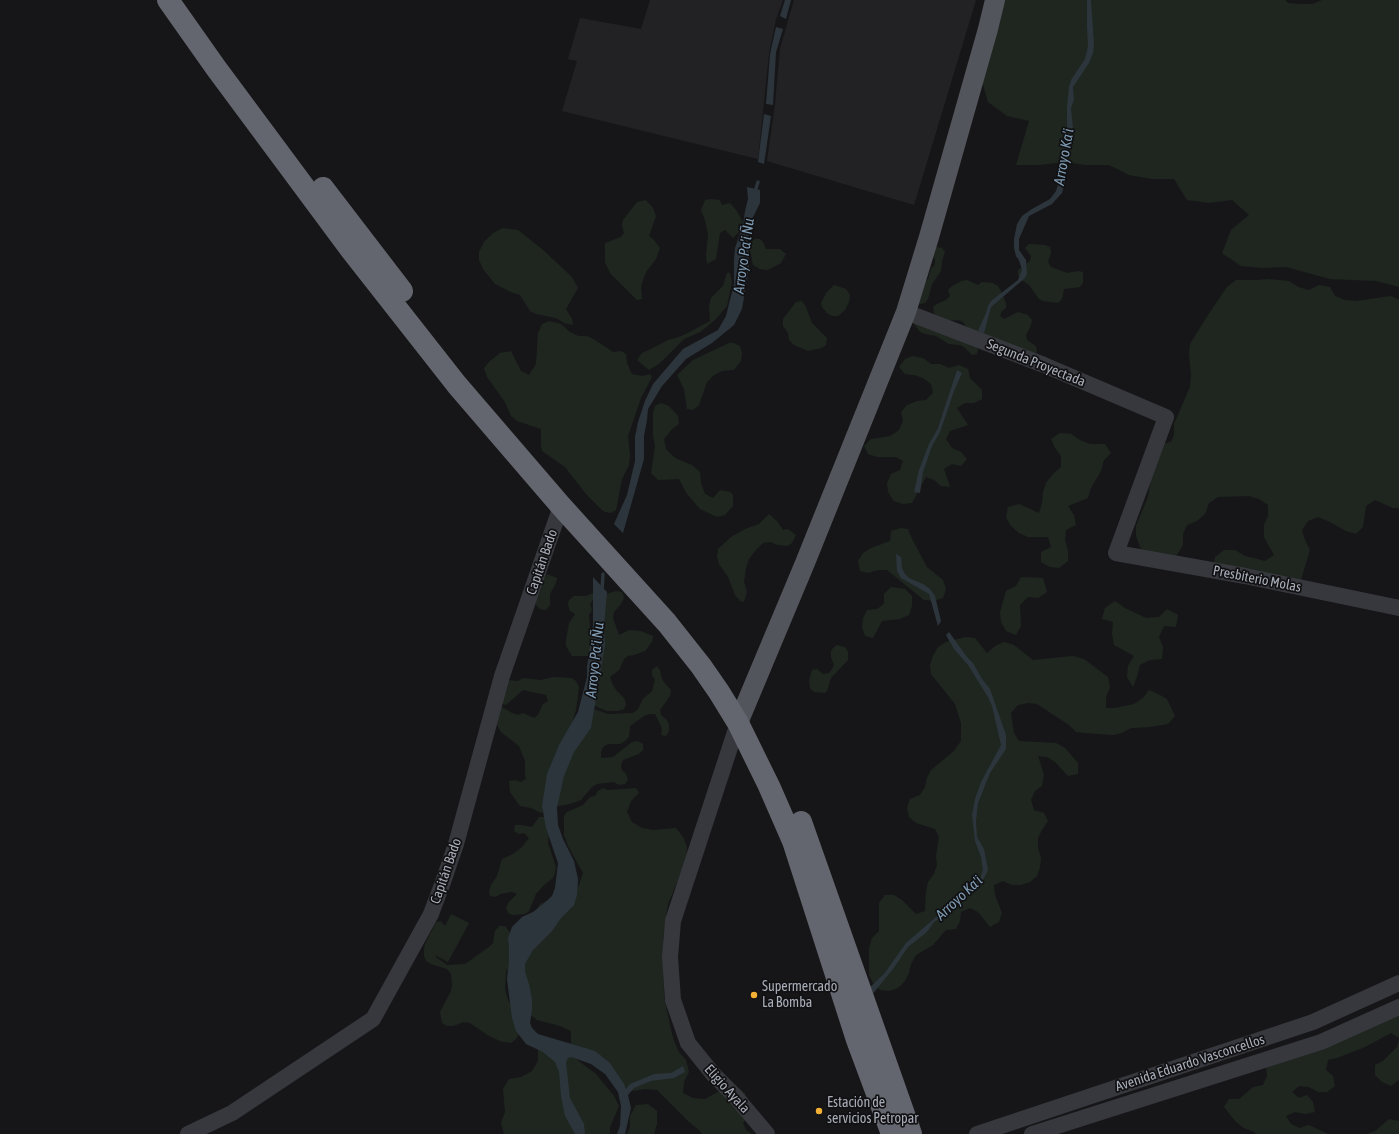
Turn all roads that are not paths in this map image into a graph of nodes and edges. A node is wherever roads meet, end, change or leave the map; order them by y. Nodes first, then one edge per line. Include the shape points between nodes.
1 (168, 0) edge
2 (187, 0) edge
3 (995, 0) edge
4 (906, 312) junction
5 (564, 499) junction
6 (1116, 553) joint
7 (1399, 608) edge
8 (741, 714) junction
9 (1399, 983) edge
10 (1399, 1007) edge
11 (188, 1134) edge
12 (767, 1134) edge
13 (892, 1134) edge
14 (911, 1134) edge
15 (977, 1134) edge
16 (1032, 1134) edge

1 - 5 highway via 351,250 457,385
2 - 5 highway via 276,124 472,384
3 - 4 main road via 930,237
4 - 6 street, Segunda Proyectada via 1166,417
4 - 8 main road
5 - 8 highway via 679,616 723,673
5 - 11 street, Capitán Bado via 502,676 456,844 443,882 431,914 373,1019 232,1113
6 - 7 street, Presbiterio Molas via 1245,576
8 - 12 street, Eligio Ayala via 673,921 670,957 673,1000 688,1044
8 - 13 highway via 793,841 855,1034
8 - 14 highway via 782,777 807,835
9 - 15 street, Avenida Eduardo Vasconcellos via 1313,1022
10 - 16 street, Avenida Eduardo Vasconcellos via 1321,1042

